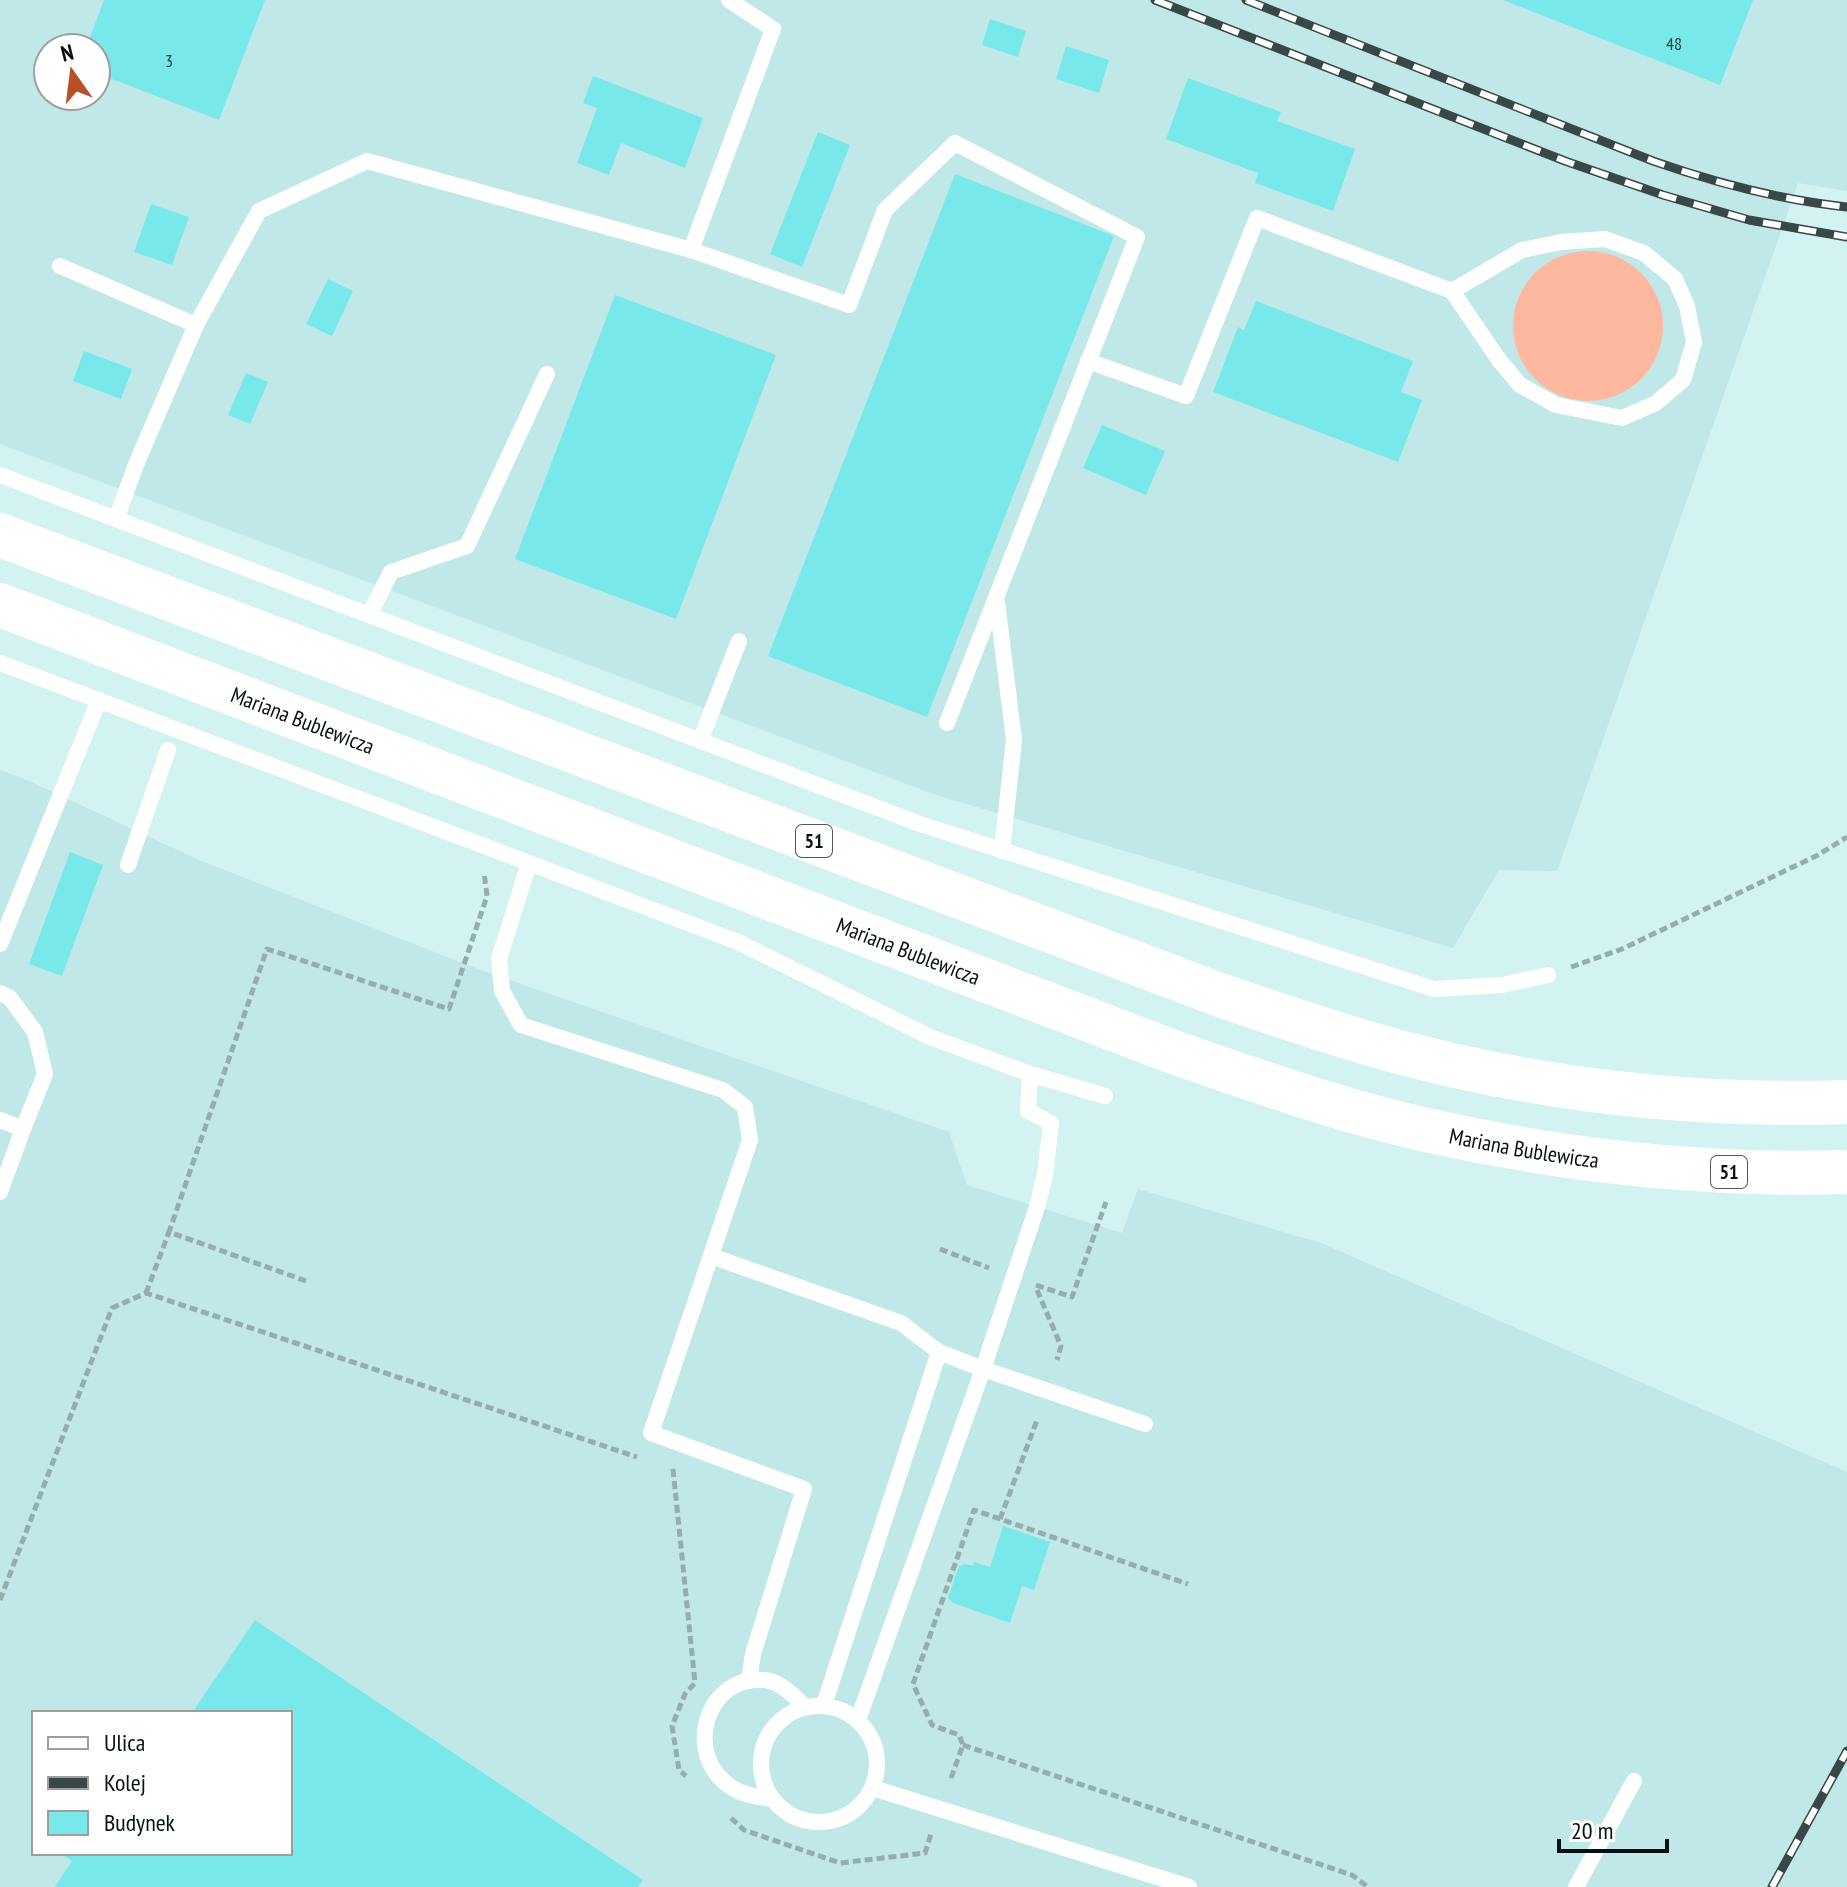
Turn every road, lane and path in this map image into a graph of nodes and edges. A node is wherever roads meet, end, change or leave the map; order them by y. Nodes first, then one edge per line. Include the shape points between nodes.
1 (729, 0) edge
2 (691, 250) junction
3 (60, 266) dead end
4 (1452, 291) junction
5 (196, 325) junction
6 (1088, 361) junction
7 (547, 374) dead end
8 (0, 475) edge
9 (116, 519) junction
10 (0, 535) edge
11 (996, 597) junction
12 (0, 605) edge
13 (369, 615) junction
14 (739, 641) dead end
15 (1, 666) edge
16 (99, 700) junction
17 (947, 723) dead end
18 (700, 741) junction
19 (168, 750) dead end
20 (1847, 837) edge
21 (1002, 851) junction
22 (529, 863) junction
23 (128, 865) dead end
24 (484, 870) dead end
25 (0, 944) edge
26 (1548, 975) joint
27 (0, 993) edge
28 (1030, 1074) junction
29 (1105, 1096) dead end
30 (1847, 1102) edge
31 (0, 1120) edge
32 (23, 1129) junction
33 (1847, 1172) edge
34 (0, 1192) edge
35 (1106, 1202) dead end
36 (169, 1232) junction
37 (940, 1249) dead end
38 (711, 1256) junction
39 (993, 1270) dead end
40 (306, 1281) dead end
41 (146, 1293) junction
42 (939, 1352) junction
43 (1057, 1360) dead end
44 (983, 1369) junction
45 (1037, 1420) dead end
46 (1145, 1424) dead end
47 (643, 1459) dead end
48 (673, 1469) dead end
49 (1000, 1519) junction
50 (1188, 1584) dead end
51 (0, 1600) edge
52 (749, 1681) junction
53 (824, 1705) junction
54 (805, 1707) junction
55 (858, 1720) junction
56 (963, 1745) junction
57 (951, 1778) dead end
58 (690, 1780) dead end
59 (1634, 1781) dead end
60 (873, 1788) junction
61 (772, 1799) junction
62 (722, 1810) dead end
63 (931, 1834) dead end
64 (1189, 1887) edge
65 (1368, 1887) edge
66 (1576, 1887) edge

1 - 2 lane via 773,29
2 - 5 lane via 367,161 259,211
2 - 6 lane via 849,305 885,210 955,143 1137,237
3 - 5 lane
4 - 4 lane via 1520,385 1556,405 1622,418 1656,403 1683,380 1694,342 1687,306 1675,279 1644,253 1605,239 1561,242 1522,250
4 - 6 lane via 1257,218 1186,396
5 - 9 lane
6 - 11 lane
7 - 13 lane via 467,546 391,572
8 - 9 lane
9 - 13 lane
10 - 30 main road, 51 via 1328,1031 1443,1062 1577,1088 1713,1102
11 - 17 lane
11 - 21 lane via 1014,740
12 - 33 main road, Mariana Bublewicza / 51 via 1161,1048 1309,1097 1428,1131 1547,1154 1671,1169
13 - 18 lane
14 - 18 lane
15 - 16 lane
16 - 22 lane
16 - 25 lane
18 - 21 lane
19 - 23 lane
20 - 26 path via 1622,949
21 - 26 lane via 1434,989 1502,985
22 - 28 lane via 738,942 930,1037
22 - 38 lane via 499,959 502,991 521,1025 723,1090 745,1107 750,1140
24 - 36 path via 487,896 449,1009 267,949
27 - 32 lane via 10,998 35,1032 45,1074
28 - 29 lane
28 - 44 lane via 1028,1111 1051,1123 1045,1174
31 - 32 lane
32 - 34 lane
35 - 43 path via 1072,1297 1035,1285 1061,1346
36 - 40 path
36 - 41 path
37 - 39 path
38 - 42 lane via 901,1323
38 - 52 lane via 651,1433 804,1489
41 - 47 path
41 - 51 path via 112,1308
42 - 44 lane
42 - 53 lane
44 - 46 lane
44 - 55 lane
45 - 49 path
48 - 58 path via 695,1683 672,1726 679,1770
49 - 50 path
49 - 56 path via 974,1510 913,1684 932,1725 959,1735
52 - 54 lane via 768,1680
52 - 61 lane via 717,1700 703,1739 717,1776 732,1789
53 - 54 lane
53 - 55 lane
54 - 61 lane via 788,1714 764,1741 760,1761
55 - 60 lane via 876,1752
56 - 57 path
56 - 65 path via 1352,1875
59 - 66 lane
60 - 61 lane via 861,1805 826,1822 805,1821
60 - 64 lane
62 - 63 path via 744,1830 840,1863 925,1853

